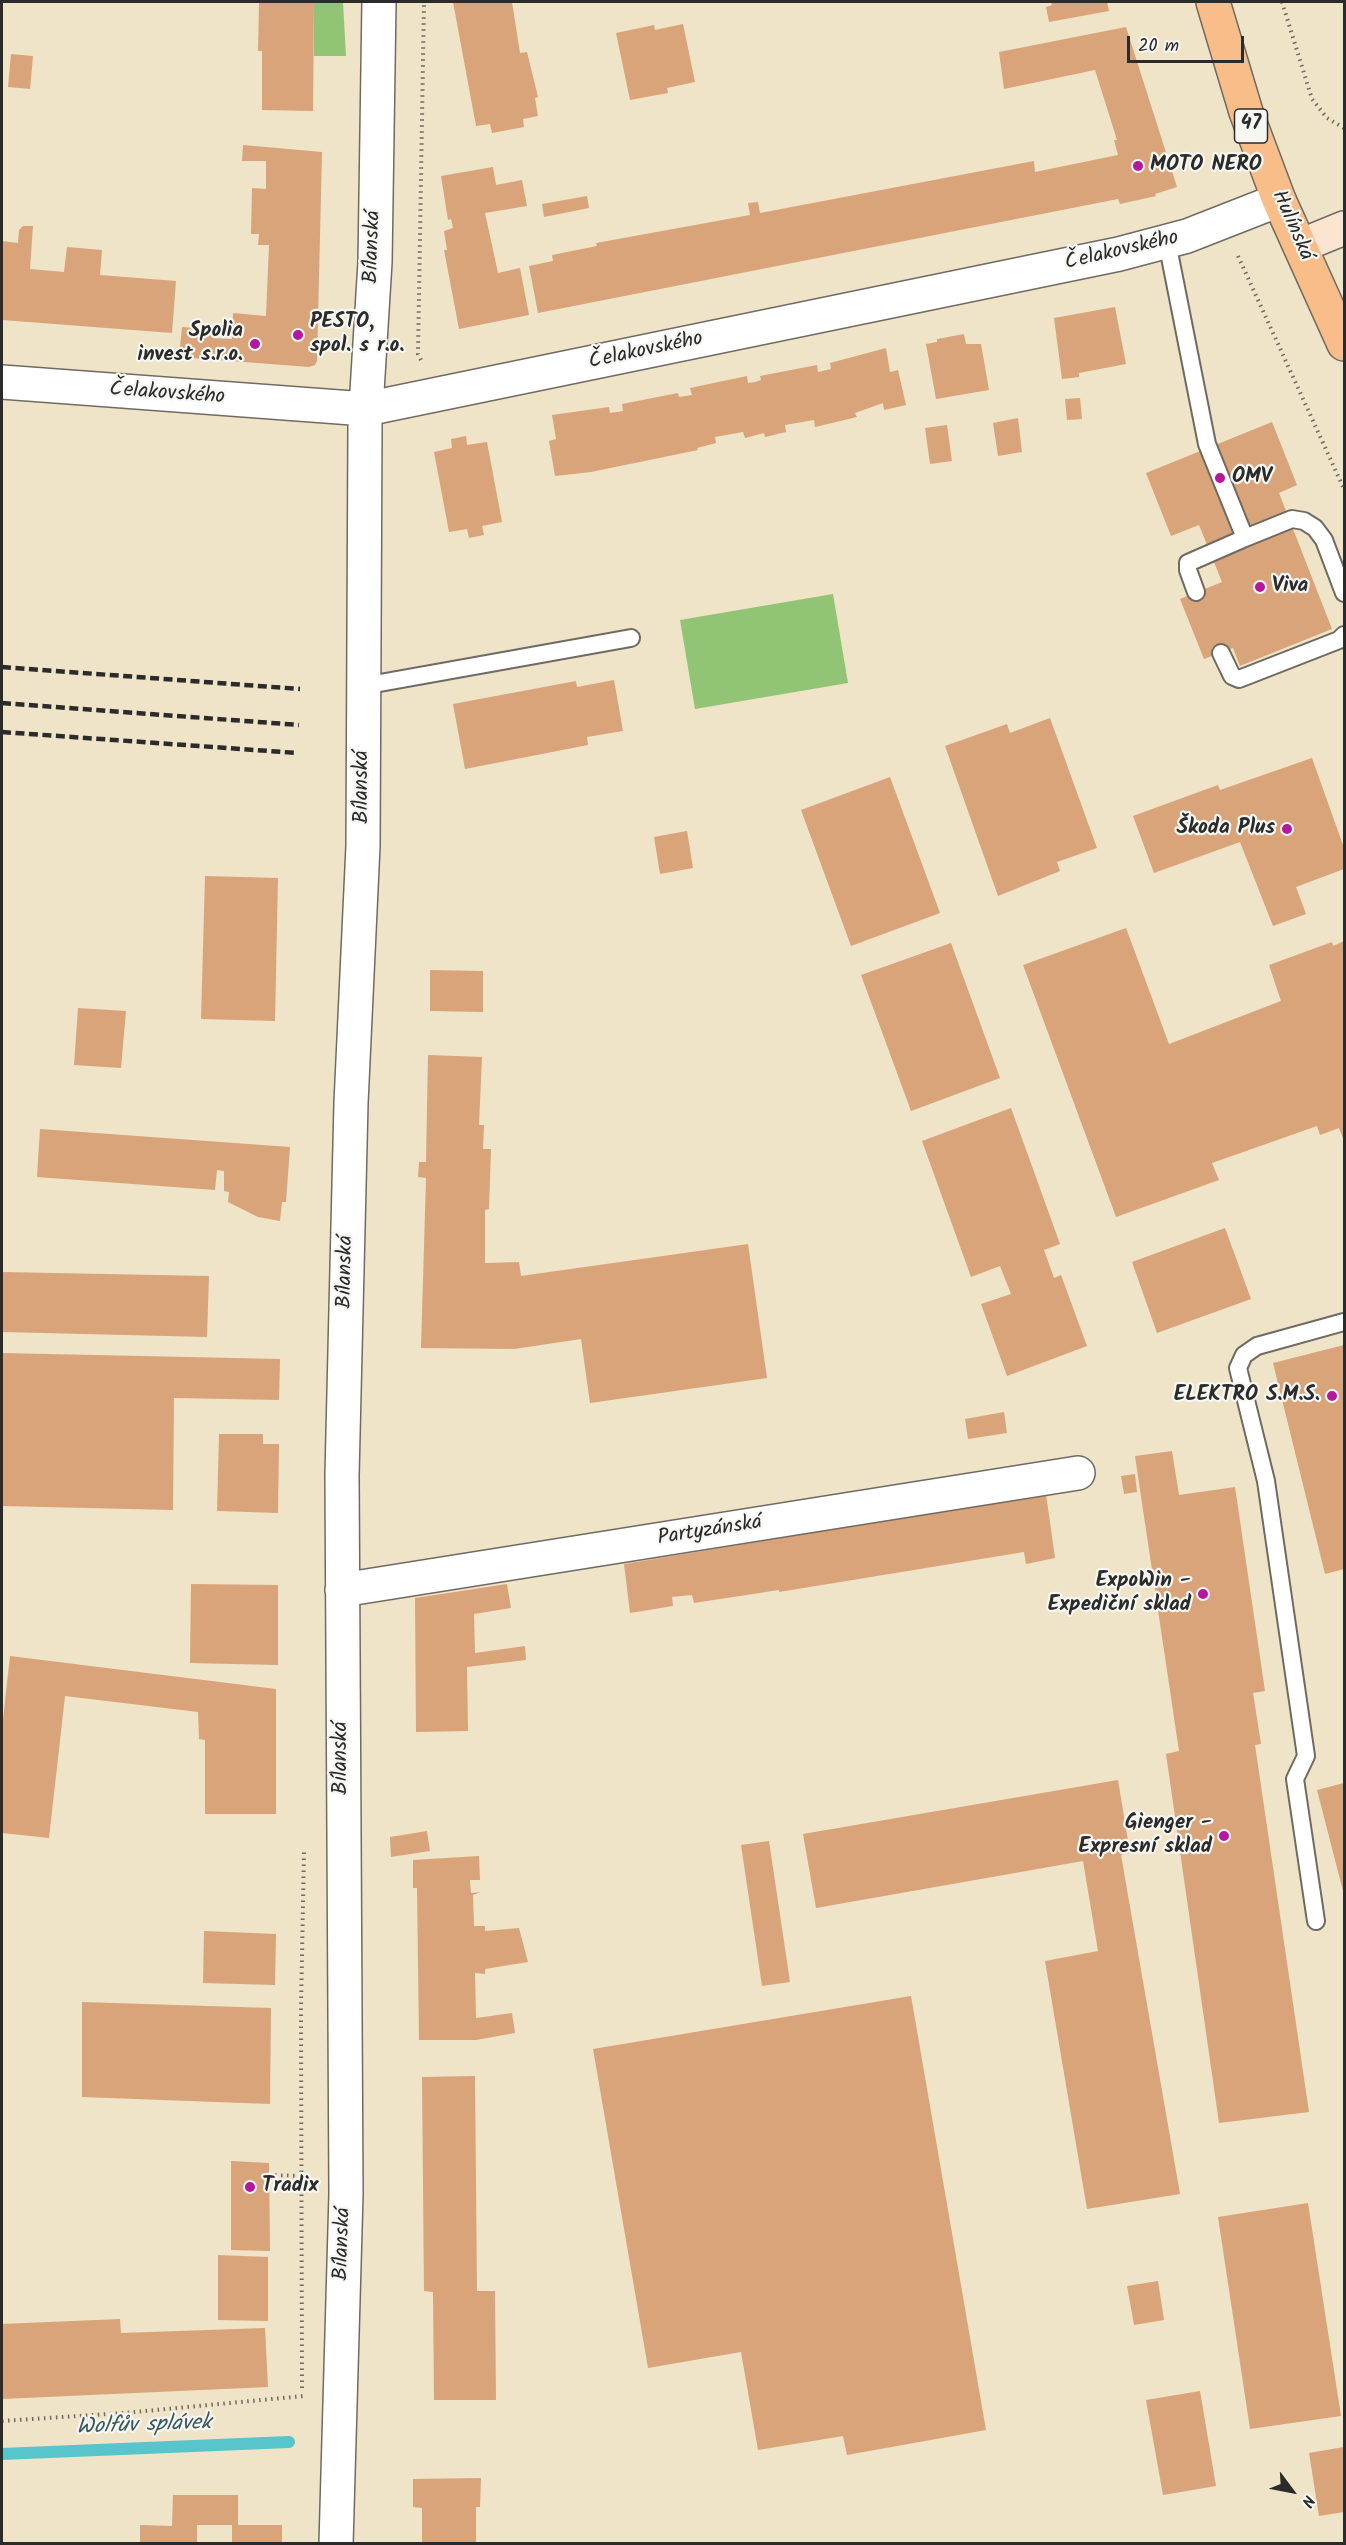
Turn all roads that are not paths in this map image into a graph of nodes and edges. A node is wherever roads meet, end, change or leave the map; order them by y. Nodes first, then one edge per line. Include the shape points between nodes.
1 (379, 2) edge
2 (1213, 2) edge
3 (1279, 200) junction
4 (1344, 228) edge
5 (1167, 242) junction
6 (1300, 246) junction
7 (1344, 344) edge
8 (2, 382) edge
9 (366, 409) junction
10 (1245, 538) junction
11 (1196, 592) dead end
12 (1344, 593) edge
13 (1344, 635) edge
14 (632, 638) dead end
15 (1221, 652) dead end
16 (363, 686) junction
17 (1344, 1322) edge
18 (1078, 1473) dead end
19 (342, 1590) junction
20 (1316, 1922) dead end
21 (336, 2544) edge

1 - 9 street, Bílanská via 375,262
2 - 3 main road, Hulínská / 47 via 1246,111
3 - 5 street, Čelakovského
3 - 6 main road, Hulínská / 47
4 - 6 main road
5 - 9 street, Čelakovského
5 - 10 lane via 1207,444
6 - 7 main road, Hulínská / 47
8 - 9 street, Čelakovského
9 - 16 street, Bílanská
10 - 11 lane via 1188,563
10 - 12 lane via 1292,519 1304,521 1324,540
13 - 15 lane via 1340,640 1239,679 1232,676
14 - 16 lane
16 - 19 street, Bílanská via 363,846 351,1103
17 - 20 lane via 1257,1346 1244,1354 1238,1368 1266,1481 1306,1756 1295,1779
18 - 19 street, Partyzánská
19 - 21 street, Bílanská via 346,2194

